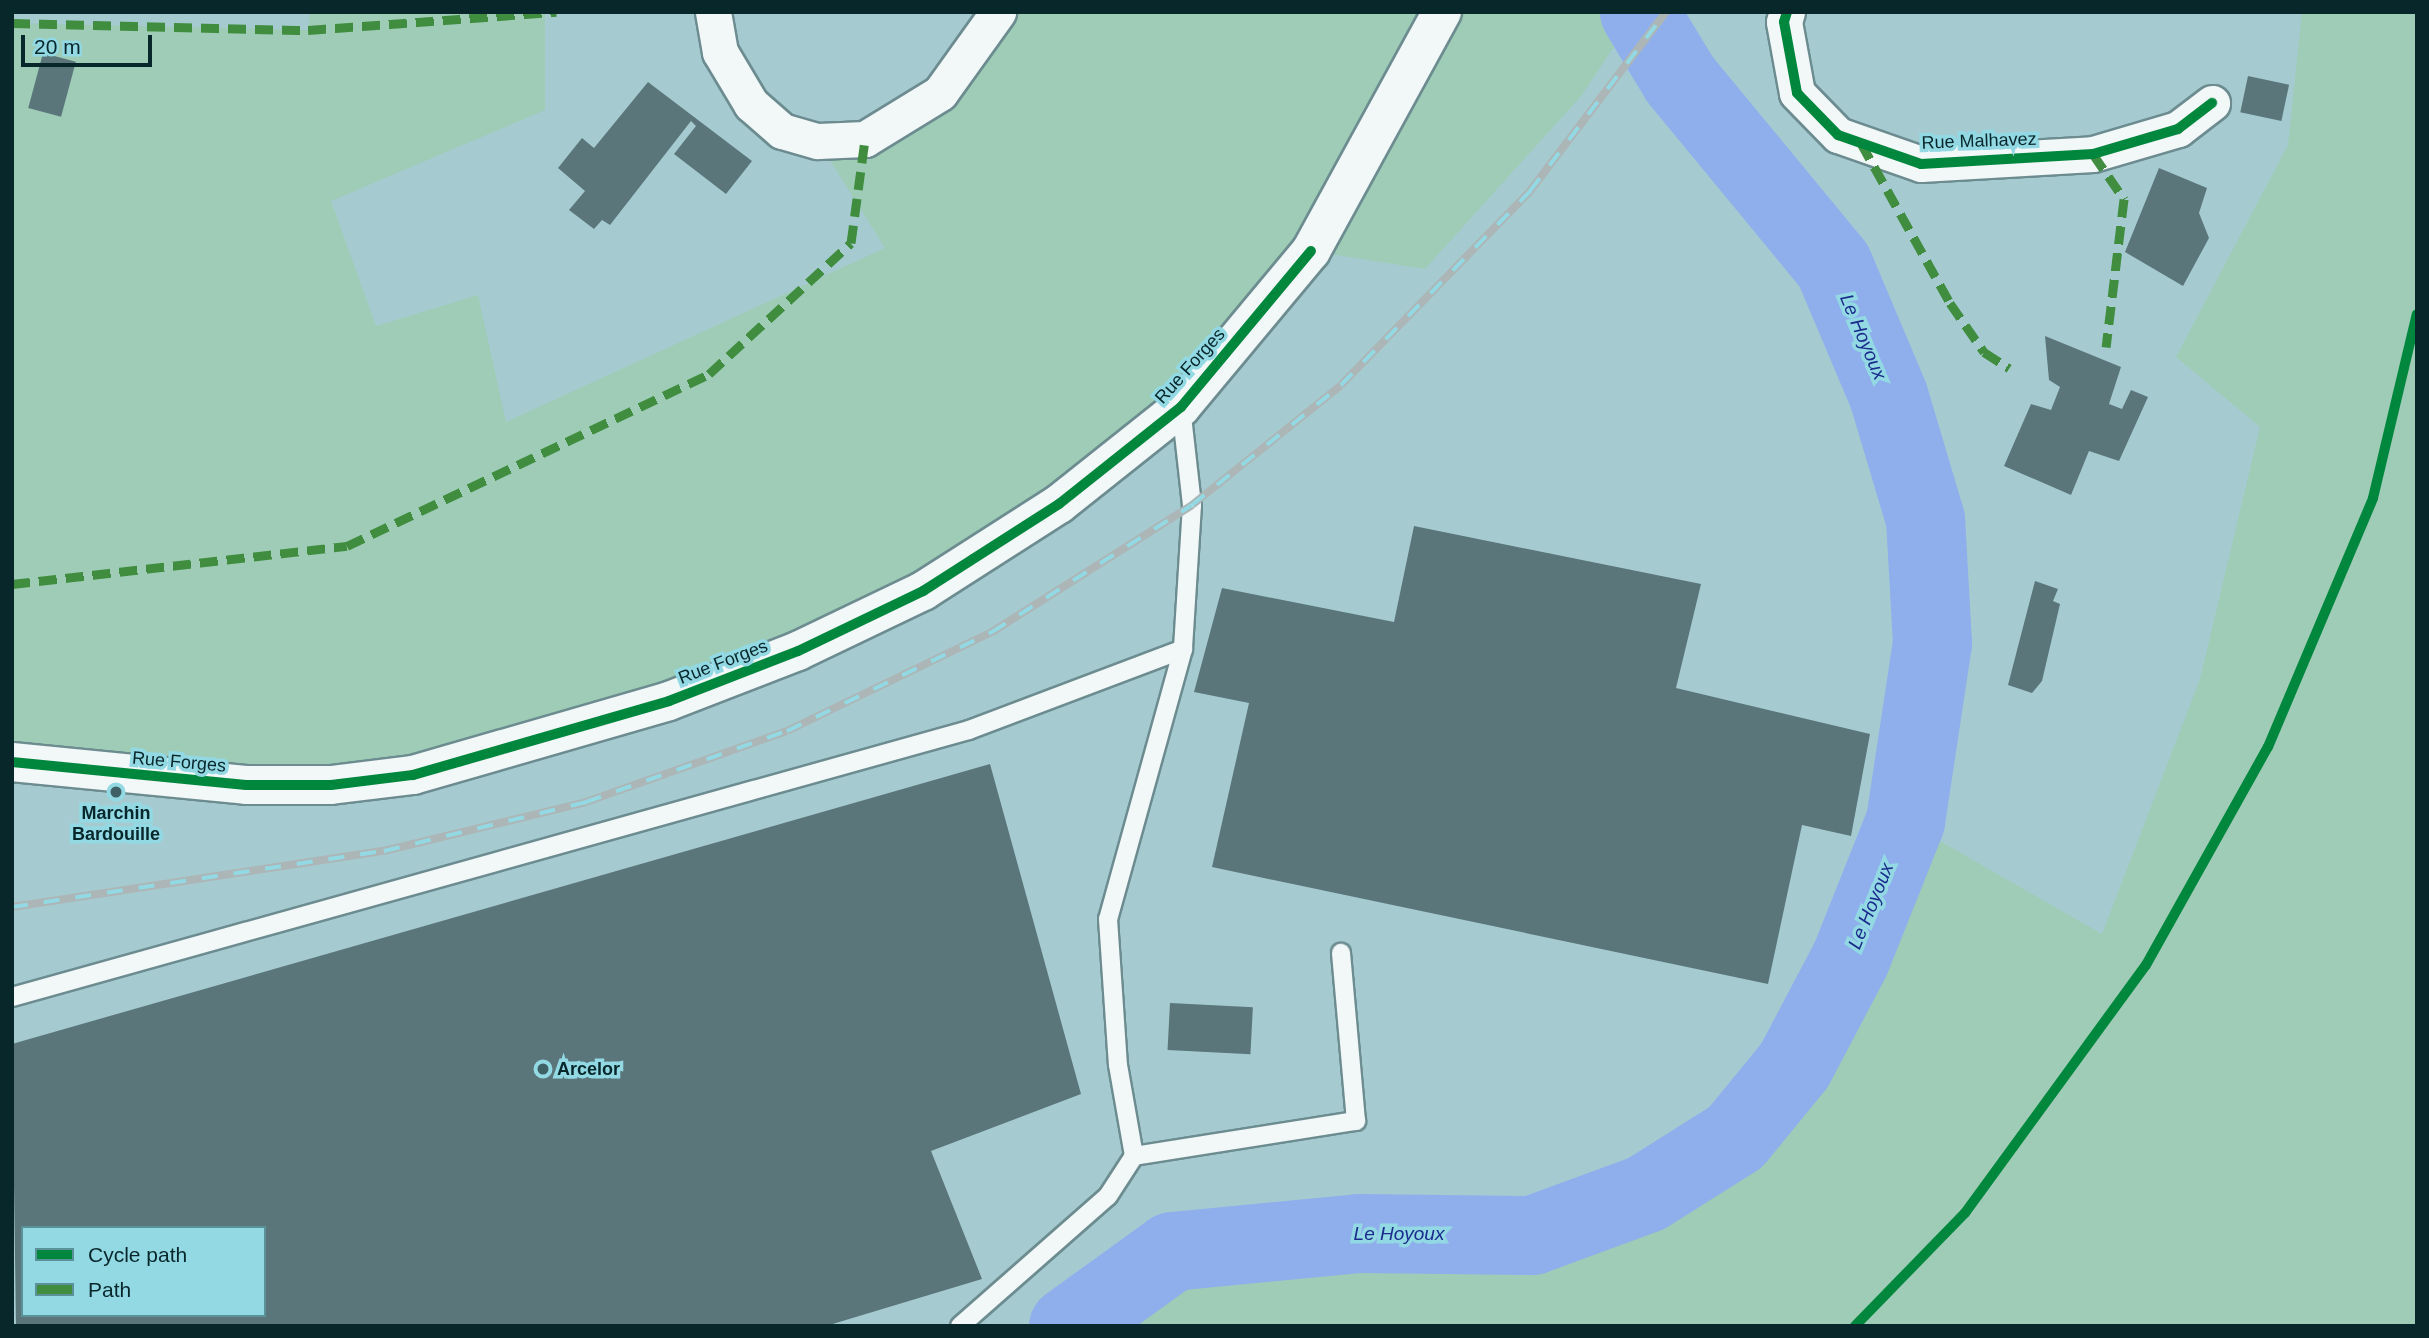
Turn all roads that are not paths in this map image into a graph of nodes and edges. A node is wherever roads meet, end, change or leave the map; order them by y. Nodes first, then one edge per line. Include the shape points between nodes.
1 (713, 12) edge
2 (999, 12) edge
3 (1442, 12) edge
4 (1787, 12) edge
5 (2213, 103) dead end
6 (1181, 407) junction
7 (1183, 649) junction
8 (12, 762) edge
9 (1341, 953) dead end
10 (12, 997) edge
11 (1133, 1156) junction
12 (960, 1326) edge

1 - 2 street via 720,52 751,104 782,131 818,141 865,139 940,93
3 - 6 main road, Rue Forges via 1311,251
4 - 5 street, Rue Malhavez via 1784,22 1797,93 1838,135 1921,164 2092,154 2178,129
6 - 7 lane via 1192,505
6 - 8 main road, Rue Forges via 1059,504 923,591 746,671 536,743 412,775 331,785 246,785
7 - 10 lane via 969,730
7 - 11 lane via 1108,919 1118,1065
9 - 11 lane via 1356,1121
11 - 12 lane via 1108,1196

